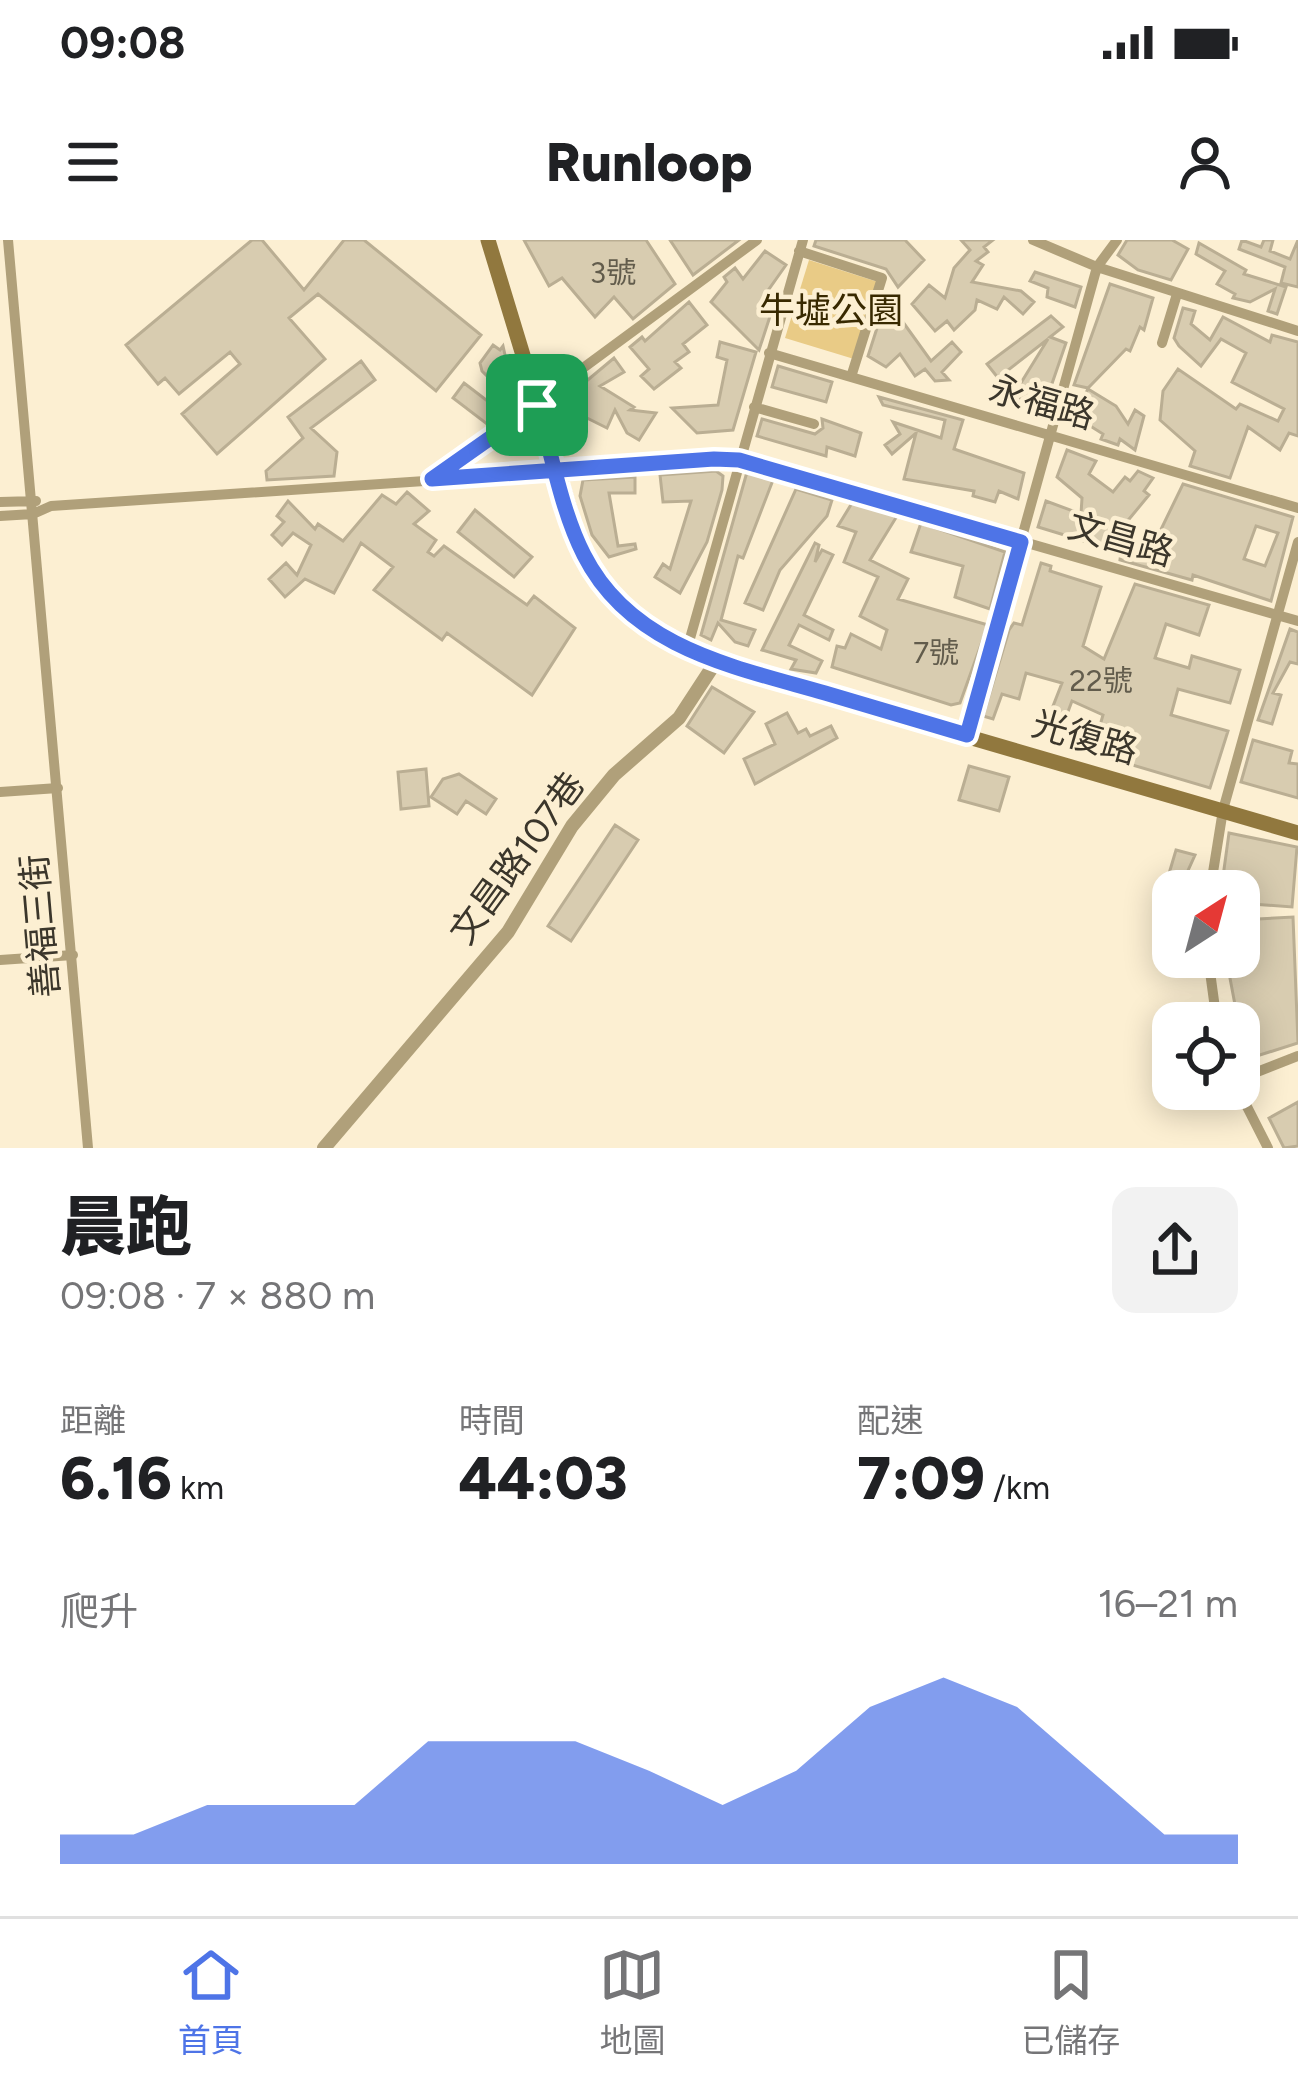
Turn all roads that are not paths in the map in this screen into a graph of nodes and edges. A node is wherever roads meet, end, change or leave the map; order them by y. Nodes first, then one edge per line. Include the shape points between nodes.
1 (8, 240) edge
2 (488, 240) edge
3 (757, 240) edge
4 (1033, 240) edge
5 (1117, 240) edge
6 (801, 246) edge
7 (1097, 267) junction
8 (6, 286) edge
9 (1177, 294) junction
10 (1298, 332) edge
11 (1162, 343) dead end
12 (769, 353) junction
13 (851, 377) junction
14 (537, 405) junction
15 (754, 407) junction
16 (814, 424) dead end
17 (1050, 435) junction
18 (739, 460) junction
19 (557, 472) junction
20 (432, 479) junction
21 (0, 502) edge
22 (33, 507) junction
23 (1298, 508) edge
24 (0, 516) edge
25 (1021, 542) junction
26 (1298, 542) edge
27 (1279, 616) junction
28 (1298, 621) edge
29 (687, 649) junction
30 (715, 663) junction
31 (967, 735) junction
32 (58, 788) junction
33 (0, 792) edge
34 (1223, 810) junction
35 (1298, 833) edge
36 (1213, 870) edge
37 (73, 955) junction
38 (0, 960) edge
39 (1298, 1056) edge
40 (1260, 1071) edge
41 (1249, 1110) edge
42 (88, 1148) edge
43 (324, 1148) edge
44 (1268, 1148) edge

1 - 8 street
2 - 14 main road, 光復路
3 - 14 street
4 - 7 street
5 - 7 street
6 - 12 street
6 - 13 street via 882,278
7 - 9 street
7 - 17 street
8 - 22 street
9 - 10 street
9 - 11 street
12 - 13 street, 永福路
12 - 15 street
13 - 17 street, 永福路
14 - 19 main road, 光復路
14 - 20 street
15 - 16 street
15 - 18 street
17 - 23 street, 永福路
17 - 25 street
18 - 19 street, 文昌路
18 - 25 street, 文昌路
18 - 29 street
19 - 20 street, 文昌路
19 - 29 main road, 光復路 via 571,526 597,577 640,621
20 - 22 street, 文昌路
21 - 22 street
22 - 24 street
22 - 32 street, 善福三街
25 - 27 street, 文昌路
25 - 31 street
26 - 27 street
27 - 28 street, 文昌路
27 - 34 street
29 - 30 main road, 光復路
30 - 31 main road, 光復路
30 - 43 street, 文昌路107巷 via 679,718 614,775 572,826 508,932
31 - 34 main road, 光復路
32 - 33 street
32 - 37 street, 善福三街
34 - 35 main road, 光復路
34 - 36 street
37 - 38 street
37 - 42 street, 善福三街
39 - 40 street
41 - 44 street

